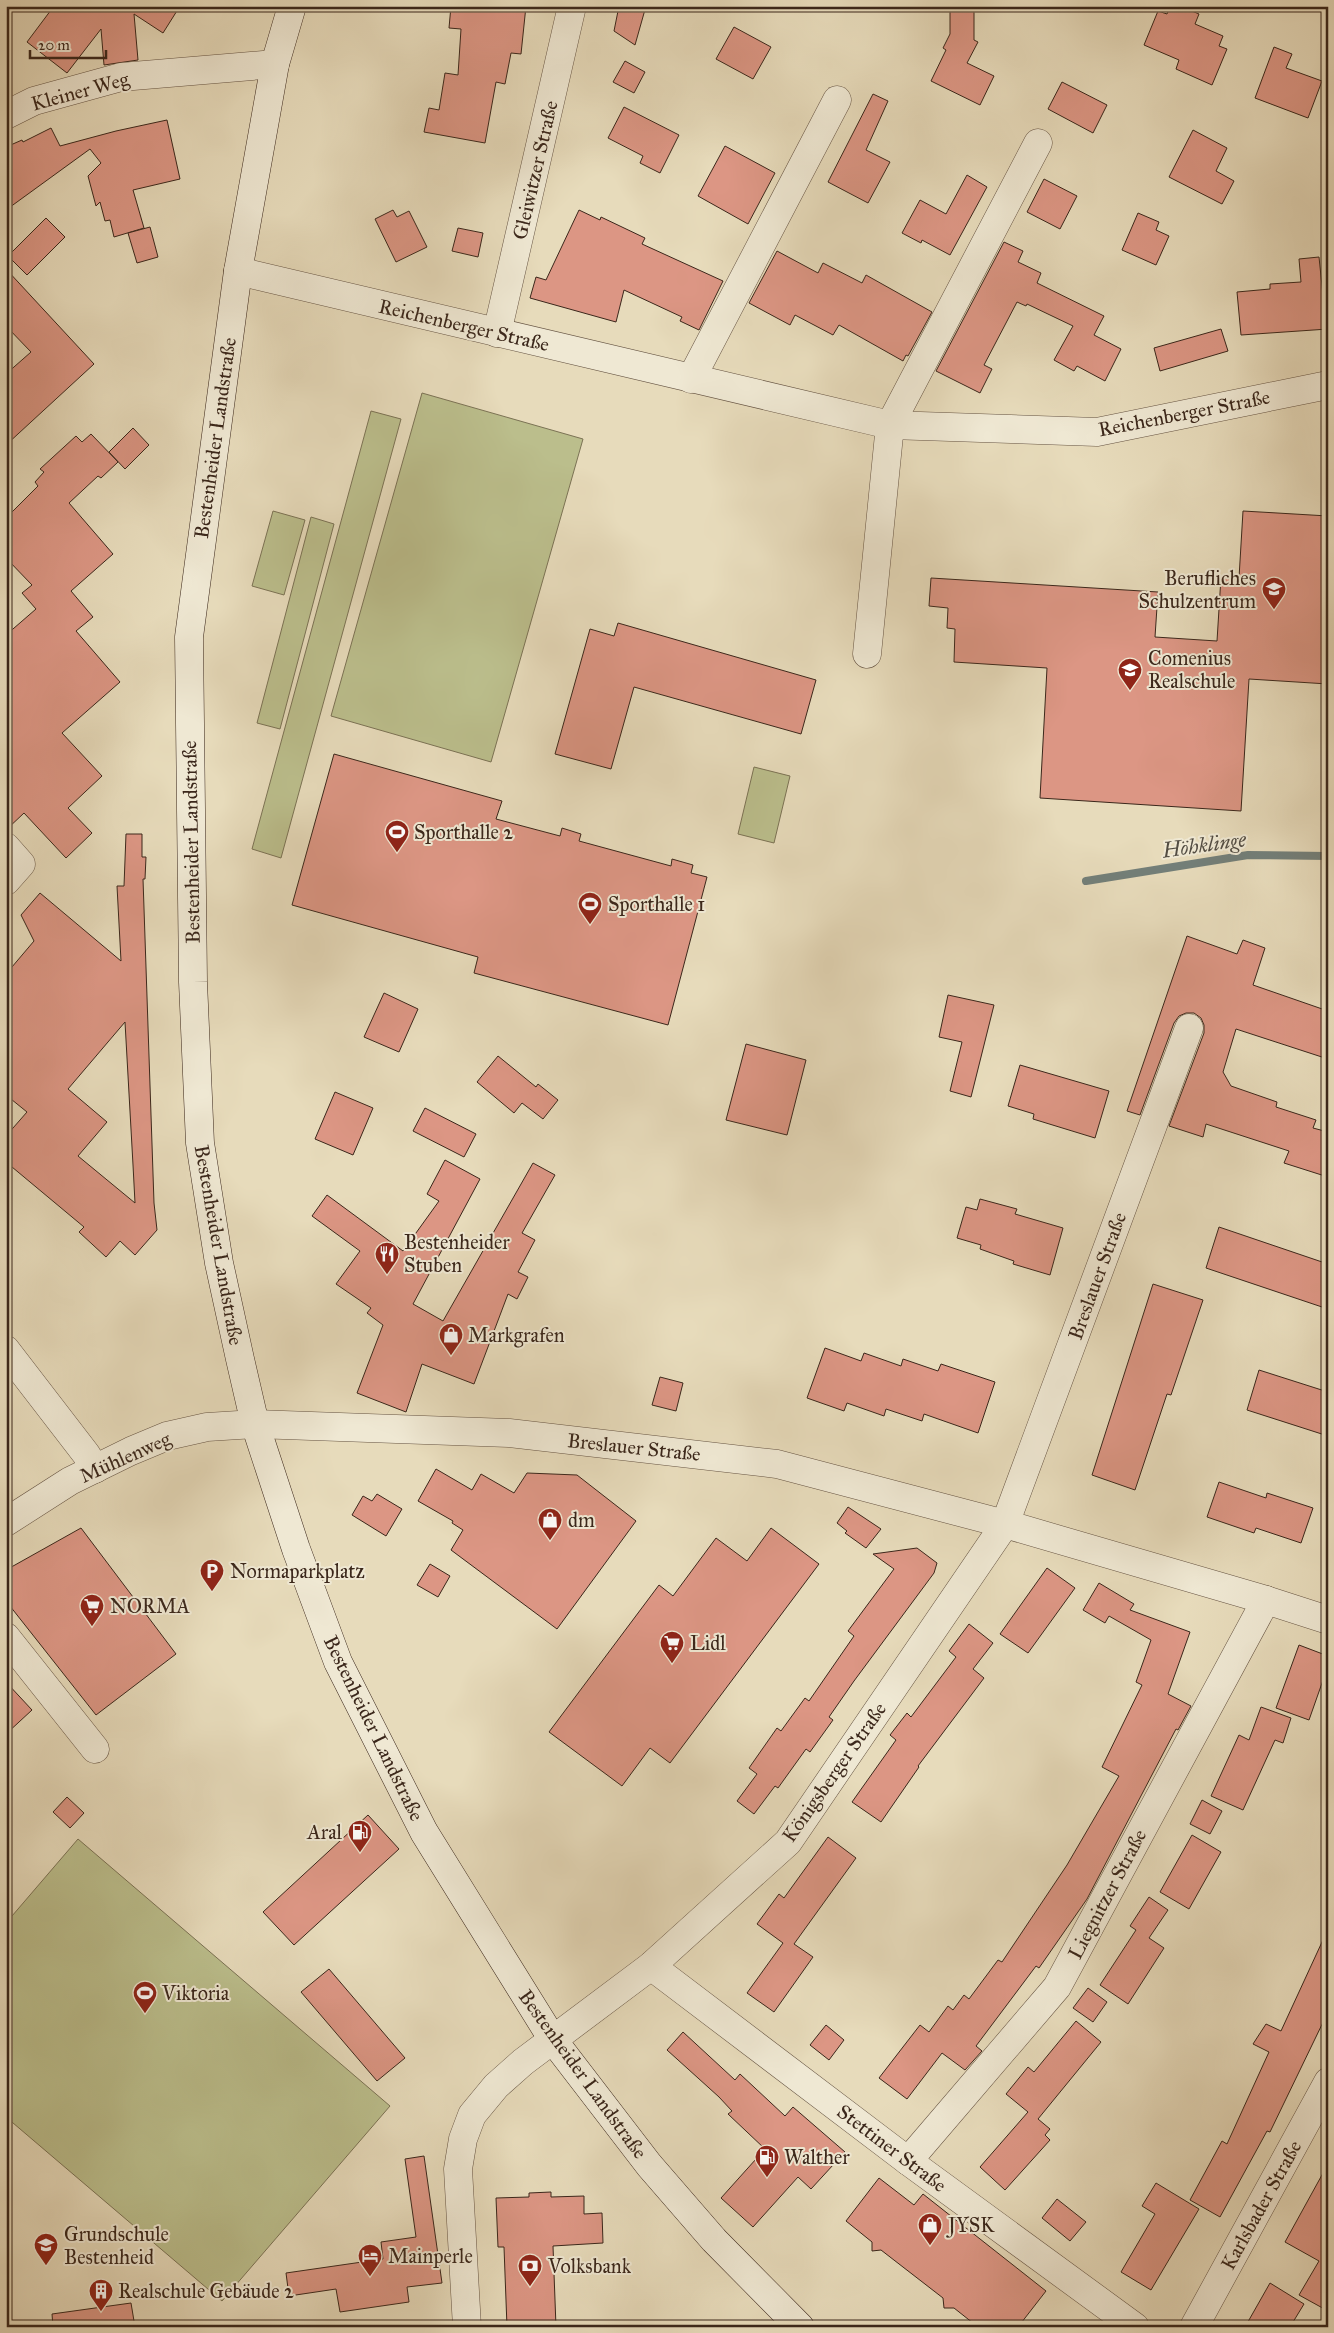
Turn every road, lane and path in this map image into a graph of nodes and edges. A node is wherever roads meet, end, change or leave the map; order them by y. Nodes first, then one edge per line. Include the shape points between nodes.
1 (292, 6) edge
2 (572, 6) edge
3 (275, 64) junction
4 (837, 100) dead end
5 (6, 115) edge
6 (1038, 143) dead end
7 (238, 271) junction
8 (497, 333) junction
9 (691, 378) junction
10 (1328, 385) edge
11 (890, 425) junction
12 (868, 654) dead end
13 (6, 847) edge
14 (6, 881) edge
15 (1189, 1028) dead end
16 (6, 1350) edge
17 (255, 1424) junction
18 (95, 1468) junction
19 (6, 1522) edge
20 (1005, 1524) junction
21 (1266, 1600) junction
22 (1328, 1620) edge
23 (6, 1637) edge
24 (95, 1748) dead end
25 (651, 1966) junction
26 (553, 2040) junction
27 (1328, 2082) edge
28 (908, 2161) junction
29 (467, 2327) edge
30 (800, 2327) edge
31 (1136, 2327) edge
32 (1194, 2327) edge

1 - 3 street, Bestenheider Landstraße
2 - 8 street, Gleiwitzer Straße
3 - 5 street, Kleiner Weg via 121,77 34,100
3 - 7 street, Bestenheider Landstraße
4 - 9 street
6 - 11 street
7 - 8 street, Reichenberger Straße
7 - 17 street, Bestenheider Landstraße via 189,638 193,982 200,1142 219,1263
8 - 9 street, Reichenberger Straße
9 - 11 street, Reichenberger Straße
10 - 11 street, Reichenberger Straße via 1097,432
11 - 12 street
13 - 14 street via 22,864
15 - 20 street, Breslauer Straße
16 - 18 street
17 - 18 street, Mühlenweg via 207,1427 167,1436
17 - 20 street, Breslauer Straße via 509,1433 768,1463
17 - 26 street, Bestenheider Landstraße via 338,1662 424,1832
18 - 19 street, Mühlenweg
20 - 21 street, Breslauer Straße
20 - 25 street, Königsberger Straße via 788,1842
21 - 22 street, Breslauer Straße
21 - 28 street, Liegnitzer Straße via 1057,1987
23 - 24 street
25 - 26 street, Königsberger Straße
25 - 28 street, Stettiner Straße
26 - 29 street, Königsberger Straße via 496,2086 472,2115 463,2139 458,2170
26 - 30 street, Bestenheider Landstraße via 649,2165 714,2240
27 - 32 street, Karlsbader Straße
28 - 31 street, Stettiner Straße

